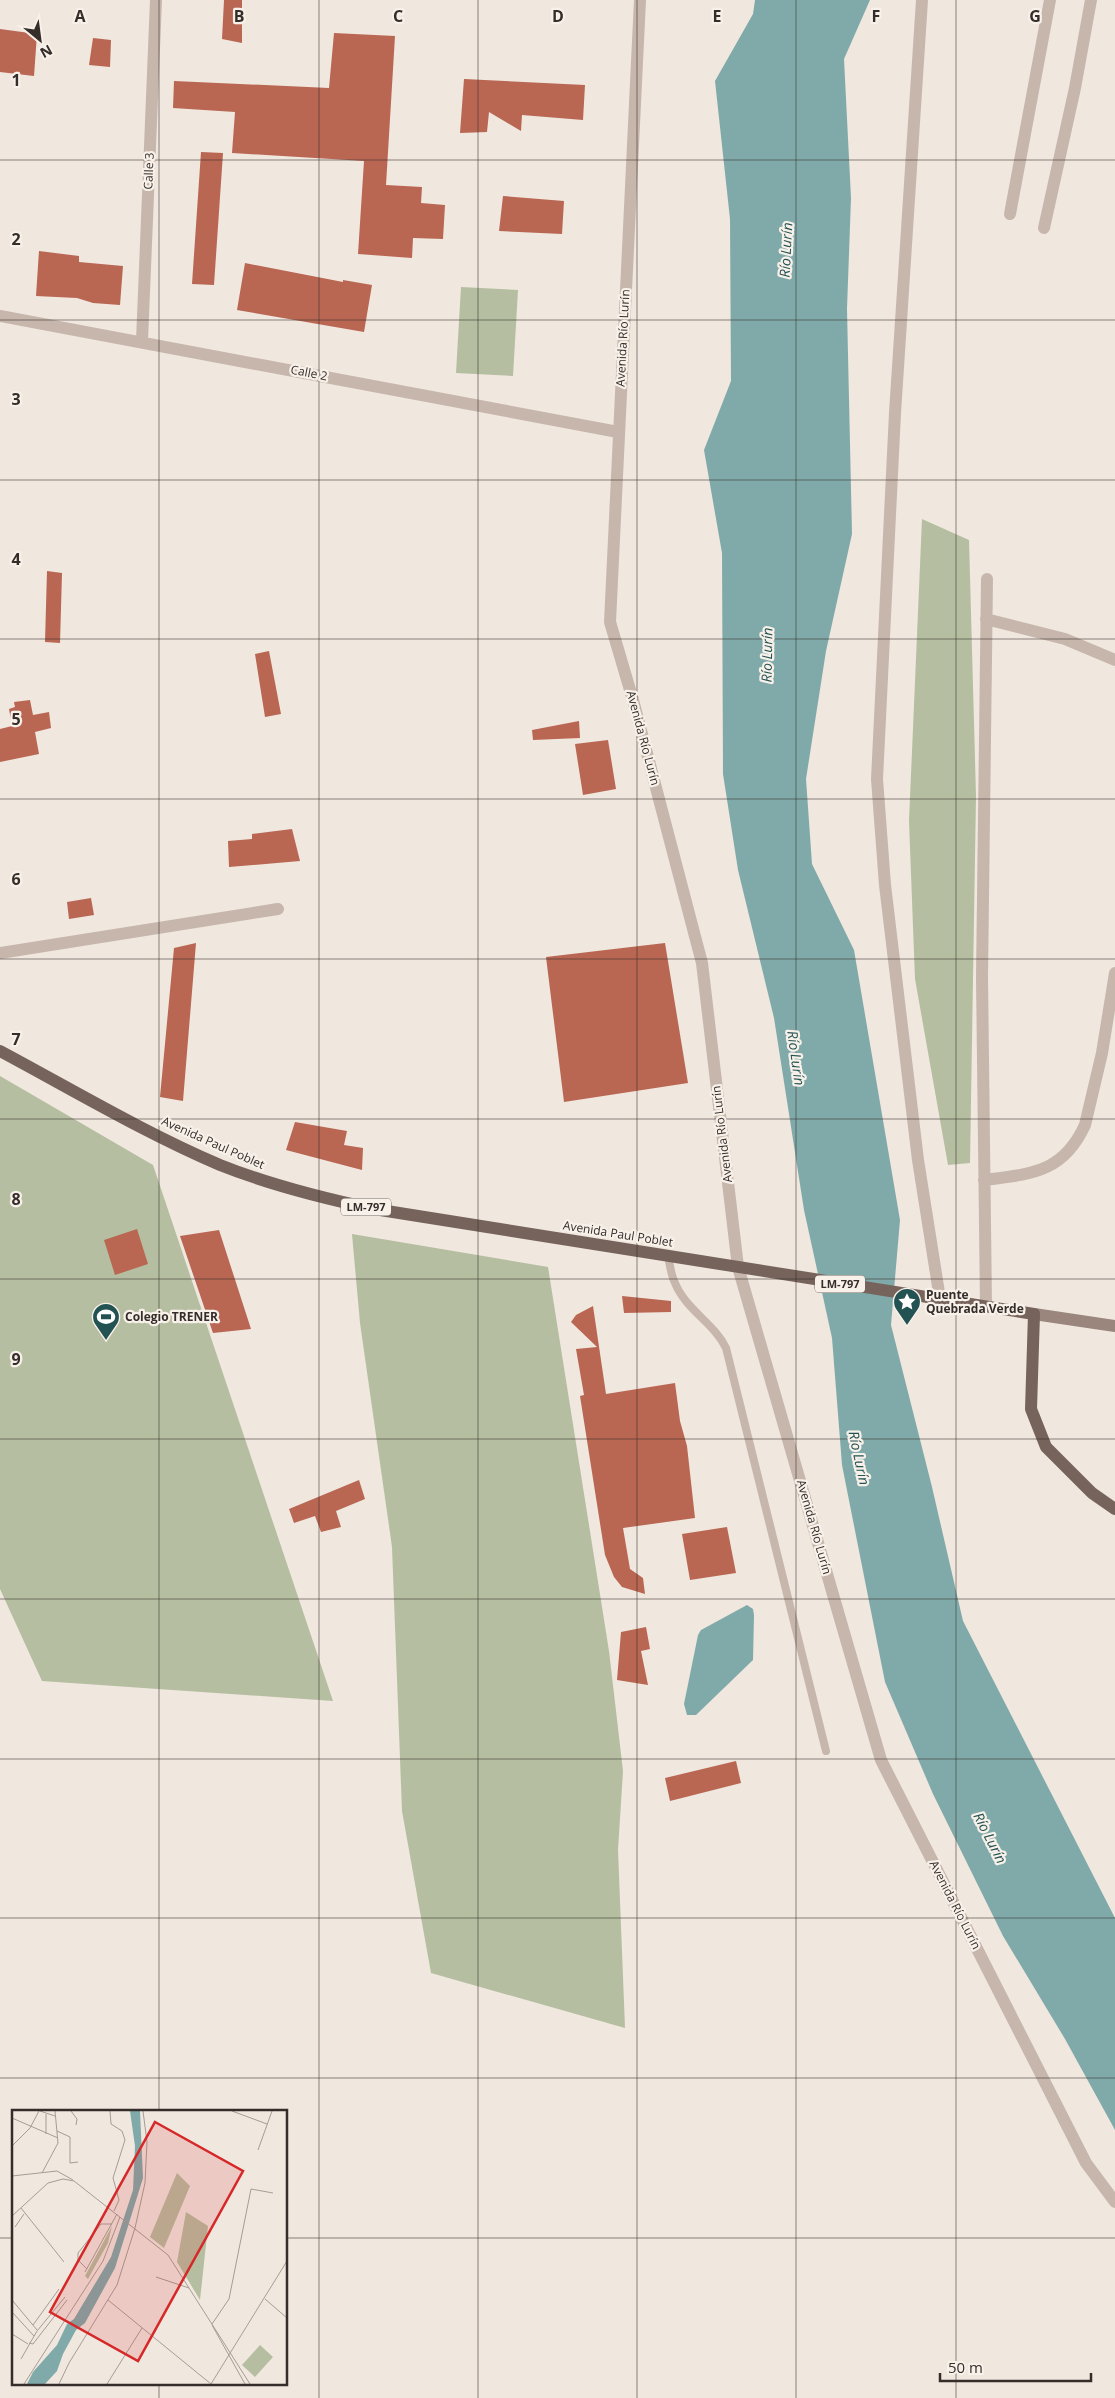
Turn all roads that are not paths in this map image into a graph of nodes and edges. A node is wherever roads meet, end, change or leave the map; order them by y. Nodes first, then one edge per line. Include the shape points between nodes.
1 (156, 0) edge
2 (640, 0) edge
3 (922, 0) edge
4 (1050, 0) edge
5 (1091, 0) edge
6 (1010, 214) dead end
7 (1044, 228) dead end
8 (0, 316) edge
9 (142, 341) junction
10 (618, 432) junction
11 (987, 579) dead end
12 (986, 619) junction
13 (1115, 660) edge
14 (278, 909) dead end
15 (0, 953) edge
16 (1115, 973) edge
17 (0, 1051) edge
18 (984, 1180) junction
19 (668, 1256) junction
20 (738, 1267) junction
21 (940, 1299) junction
22 (986, 1306) junction
23 (1034, 1314) junction
24 (1115, 1326) edge
25 (1115, 1509) edge
26 (826, 1750) dead end
27 (1115, 2202) edge

1 - 9 street, Calle 3
2 - 10 street, Avenida Río Lurín
3 - 21 street via 895,413 877,779 885,885 918,1160
4 - 6 street
5 - 7 street
8 - 9 street, Calle 2
9 - 10 street, Calle 2
10 - 20 street, Avenida Río Lurín via 610,622 702,962
11 - 12 street
12 - 13 street via 1065,639
12 - 18 street via 982,977
14 - 15 street
16 - 18 street via 1102,1053 1080,1136 1066,1155 1048,1168 1026,1175
17 - 19 main road, Avenida Paul Poblet / LM-797 via 169,1141 272,1184 320,1198 374,1208
18 - 22 street
19 - 20 main road, Avenida Paul Poblet / LM-797
19 - 26 lane via 680,1292 726,1348
20 - 21 main road, Avenida Paul Poblet / LM-797
20 - 27 street, Avenida Río Lurín via 881,1760 1086,2163
21 - 22 main road, Avenida Paul Poblet / LM-797
22 - 23 main road, Avenida Paul Poblet / LM-797
23 - 24 main road, LM-797
23 - 25 main road via 1032,1409 1046,1447 1092,1493

